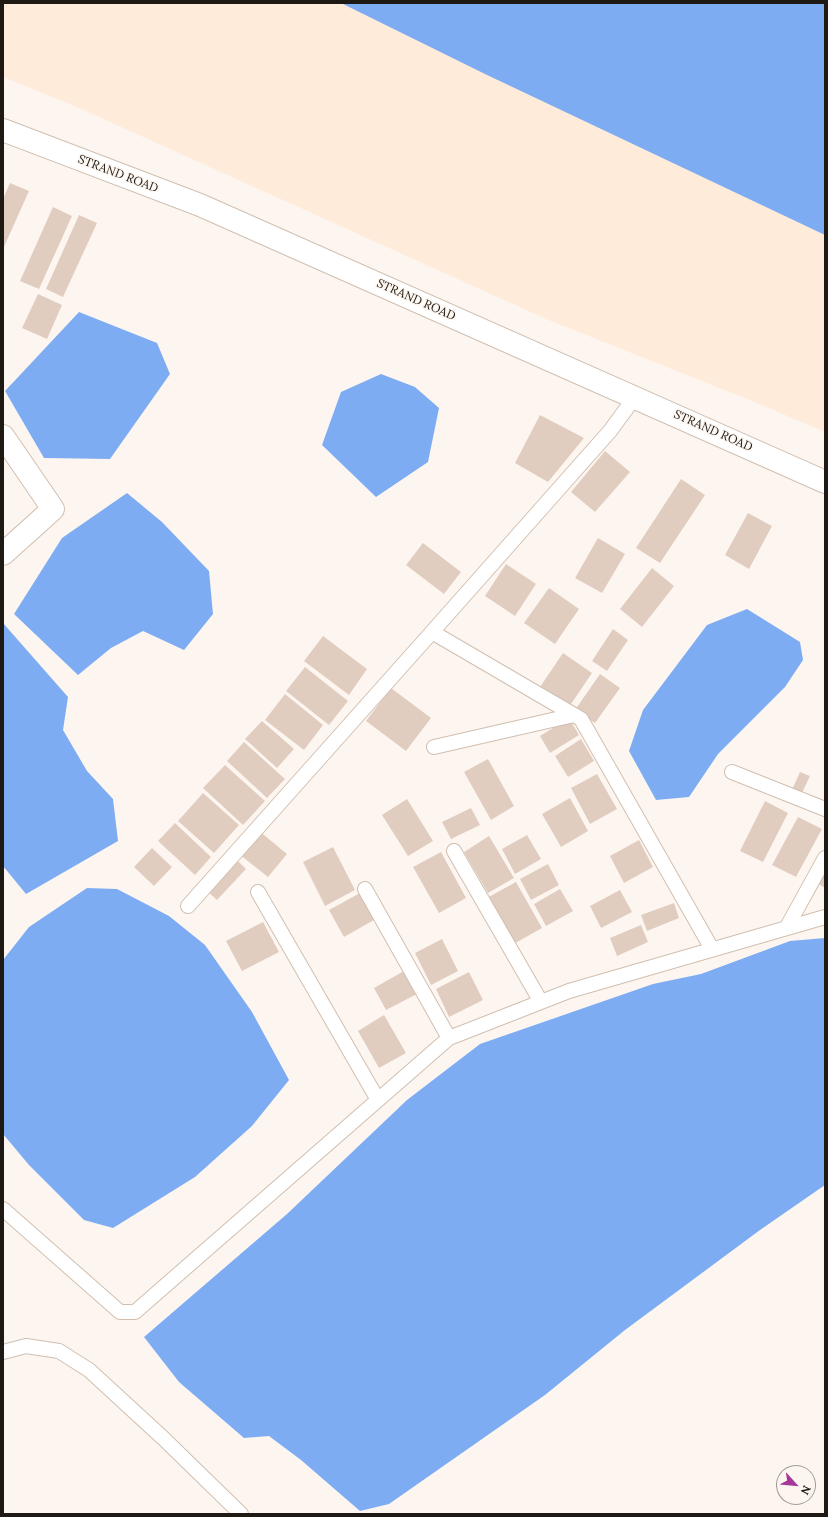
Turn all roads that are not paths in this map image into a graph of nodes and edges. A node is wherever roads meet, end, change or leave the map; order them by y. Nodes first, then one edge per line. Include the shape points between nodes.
1 (3, 130) edge
2 (635, 397) junction
3 (3, 436) edge
4 (825, 482) edge
5 (3, 554) edge
6 (432, 632) junction
7 (574, 715) junction
8 (434, 746) dead end
9 (732, 772) dead end
10 (825, 809) edge
11 (454, 851) dead end
12 (825, 858) edge
13 (365, 889) dead end
14 (258, 892) dead end
15 (188, 906) dead end
16 (825, 917) edge
17 (787, 927) junction
18 (712, 949) junction
19 (541, 1002) junction
20 (449, 1038) junction
21 (378, 1100) junction
22 (3, 1209) edge
23 (3, 1352) edge
24 (241, 1514) edge

1 - 2 street, STRAND ROAD via 200,205
2 - 4 street, STRAND ROAD
2 - 6 lane via 610,431
3 - 5 street via 53,509
6 - 7 lane
6 - 15 lane
7 - 8 lane
7 - 18 lane via 581,719
9 - 10 lane
11 - 19 lane
12 - 17 lane
13 - 20 lane
14 - 21 lane
16 - 17 lane
17 - 18 lane
18 - 19 lane via 569,991
19 - 20 lane
20 - 21 lane
21 - 22 lane via 135,1312 120,1312
23 - 24 lane via 26,1346 59,1351 89,1370

